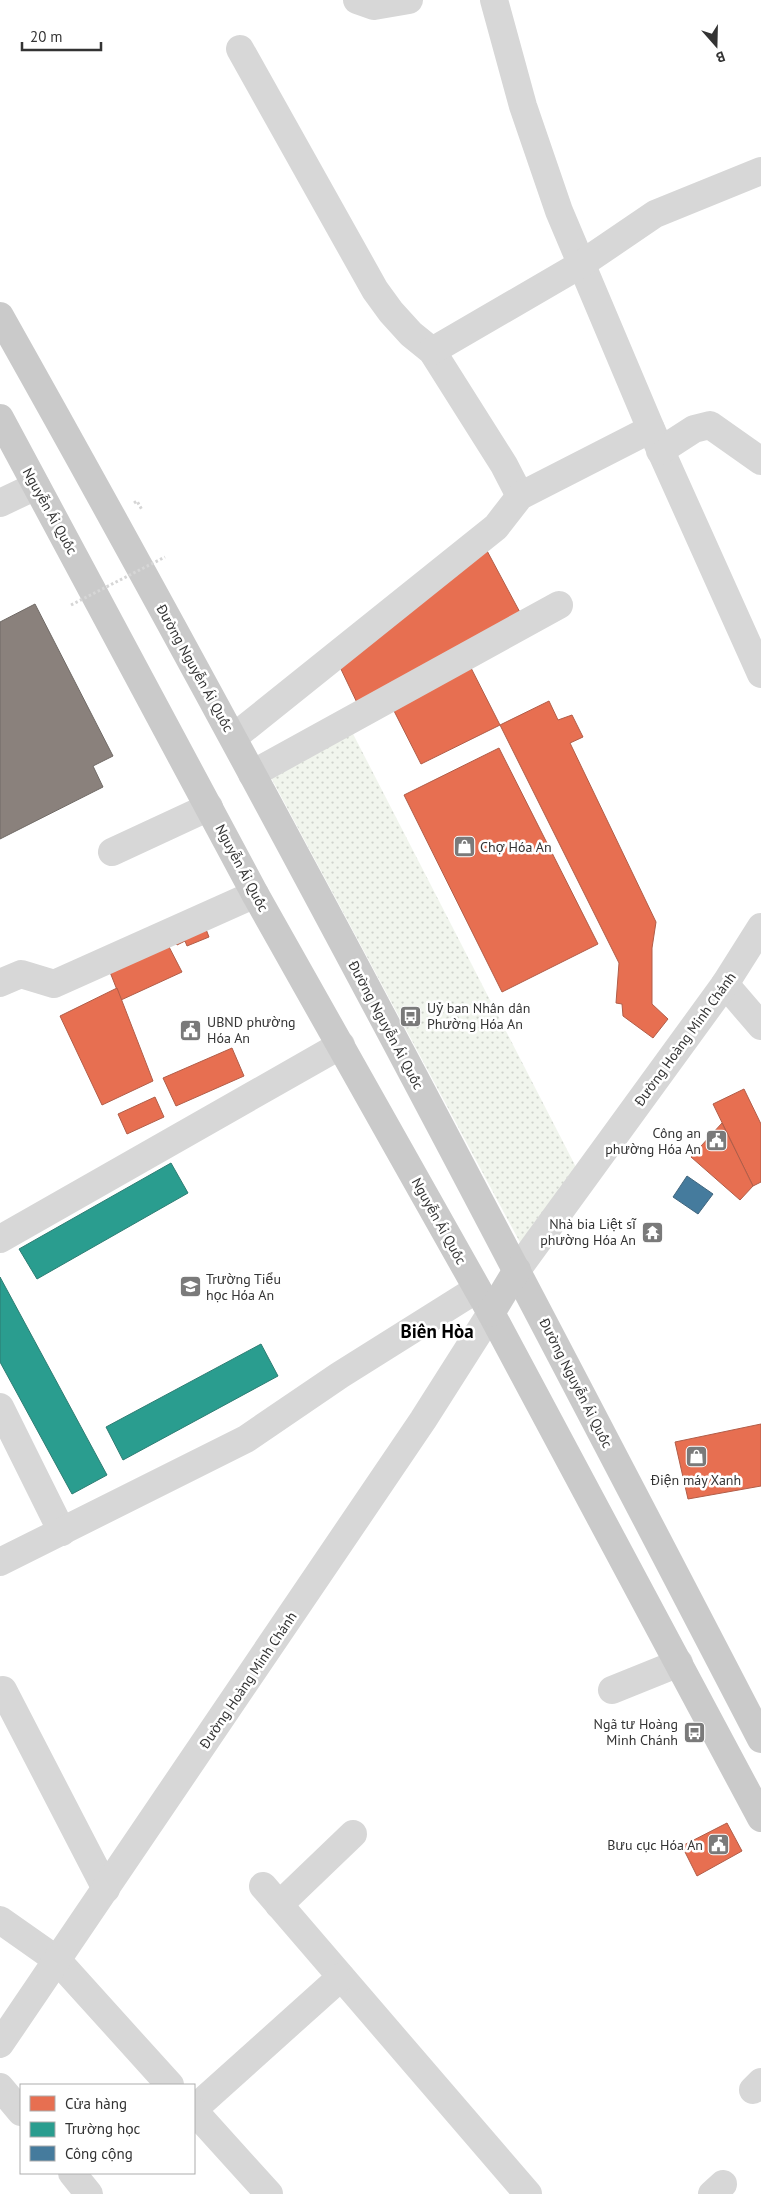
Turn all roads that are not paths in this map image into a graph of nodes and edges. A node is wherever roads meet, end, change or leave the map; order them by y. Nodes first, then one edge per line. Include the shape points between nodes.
1 (357, 0) edge
2 (409, 0) edge
3 (494, 0) edge
4 (240, 49) dead end
5 (761, 171) edge
6 (580, 265) junction
7 (0, 316) edge
8 (432, 351) junction
9 (0, 418) edge
10 (655, 440) junction
11 (761, 461) edge
12 (36, 486) junction
13 (520, 496) junction
14 (0, 503) edge
15 (559, 605) dead end
16 (761, 674) edge
17 (234, 737) junction
18 (252, 774) junction
19 (209, 806) junction
20 (112, 852) dead end
21 (255, 894) junction
22 (761, 927) edge
23 (0, 983) edge
24 (726, 984) junction
25 (761, 1026) edge
26 (341, 1045) junction
27 (0, 1240) edge
28 (518, 1270) junction
29 (477, 1288) junction
30 (491, 1313) junction
31 (0, 1407) edge
32 (62, 1532) junction
33 (0, 1562) edge
34 (679, 1663) junction
35 (3, 1690) dead end
36 (612, 1690) dead end
37 (761, 1739) edge
38 (761, 1818) edge
39 (353, 1834) dead end
40 (106, 1889) junction
41 (0, 1920) edge
42 (57, 1960) junction
43 (341, 1977) junction
44 (0, 2044) edge
45 (169, 2084) edge
46 (0, 2087) edge
47 (195, 2109) edge
48 (20, 2111) edge
49 (195, 2111) edge
50 (73, 2174) edge
51 (89, 2194) edge
52 (269, 2194) edge
53 (528, 2194) edge

1 - 2 street via 374,6
3 - 6 street via 523,106
4 - 8 street via 375,290 411,334
5 - 6 street via 655,214
6 - 8 street
6 - 10 street
7 - 17 main road, Đường Nguyễn Ái Quốc
8 - 13 street
9 - 12 main road, Nguyễn Ái Quốc
10 - 11 street via 710,426
10 - 13 street
10 - 16 street
12 - 14 street
12 - 19 main road, Nguyễn Ái Quốc
13 - 17 street via 496,527
15 - 18 street
17 - 18 main road, Đường Nguyễn Ái Quốc
18 - 28 main road, Đường Nguyễn Ái Quốc
19 - 20 street
19 - 21 main road, Nguyễn Ái Quốc
21 - 23 street via 54,984 21,974
21 - 26 main road, Nguyễn Ái Quốc
22 - 24 street, Đường Hoàng Minh Chánh
24 - 25 street
24 - 28 street, Đường Hoàng Minh Chánh
26 - 27 street
26 - 29 main road, Nguyễn Ái Quốc
28 - 30 main road
28 - 37 main road, Đường Nguyễn Ái Quốc
29 - 30 main road, Nguyễn Ái Quốc
29 - 32 street via 246,1439
30 - 34 main road
30 - 40 street, Đường Hoàng Minh Chánh via 423,1420
31 - 32 street
32 - 33 street
34 - 36 street
34 - 38 main road
35 - 40 street
39 - 43 street via 271,1896
40 - 42 street, Đường Hoàng Minh Chánh
41 - 42 street
42 - 44 street, Đường Hoàng Minh Chánh
42 - 45 street
43 - 47 street
43 - 53 street
46 - 48 street
49 - 52 street
50 - 51 street

